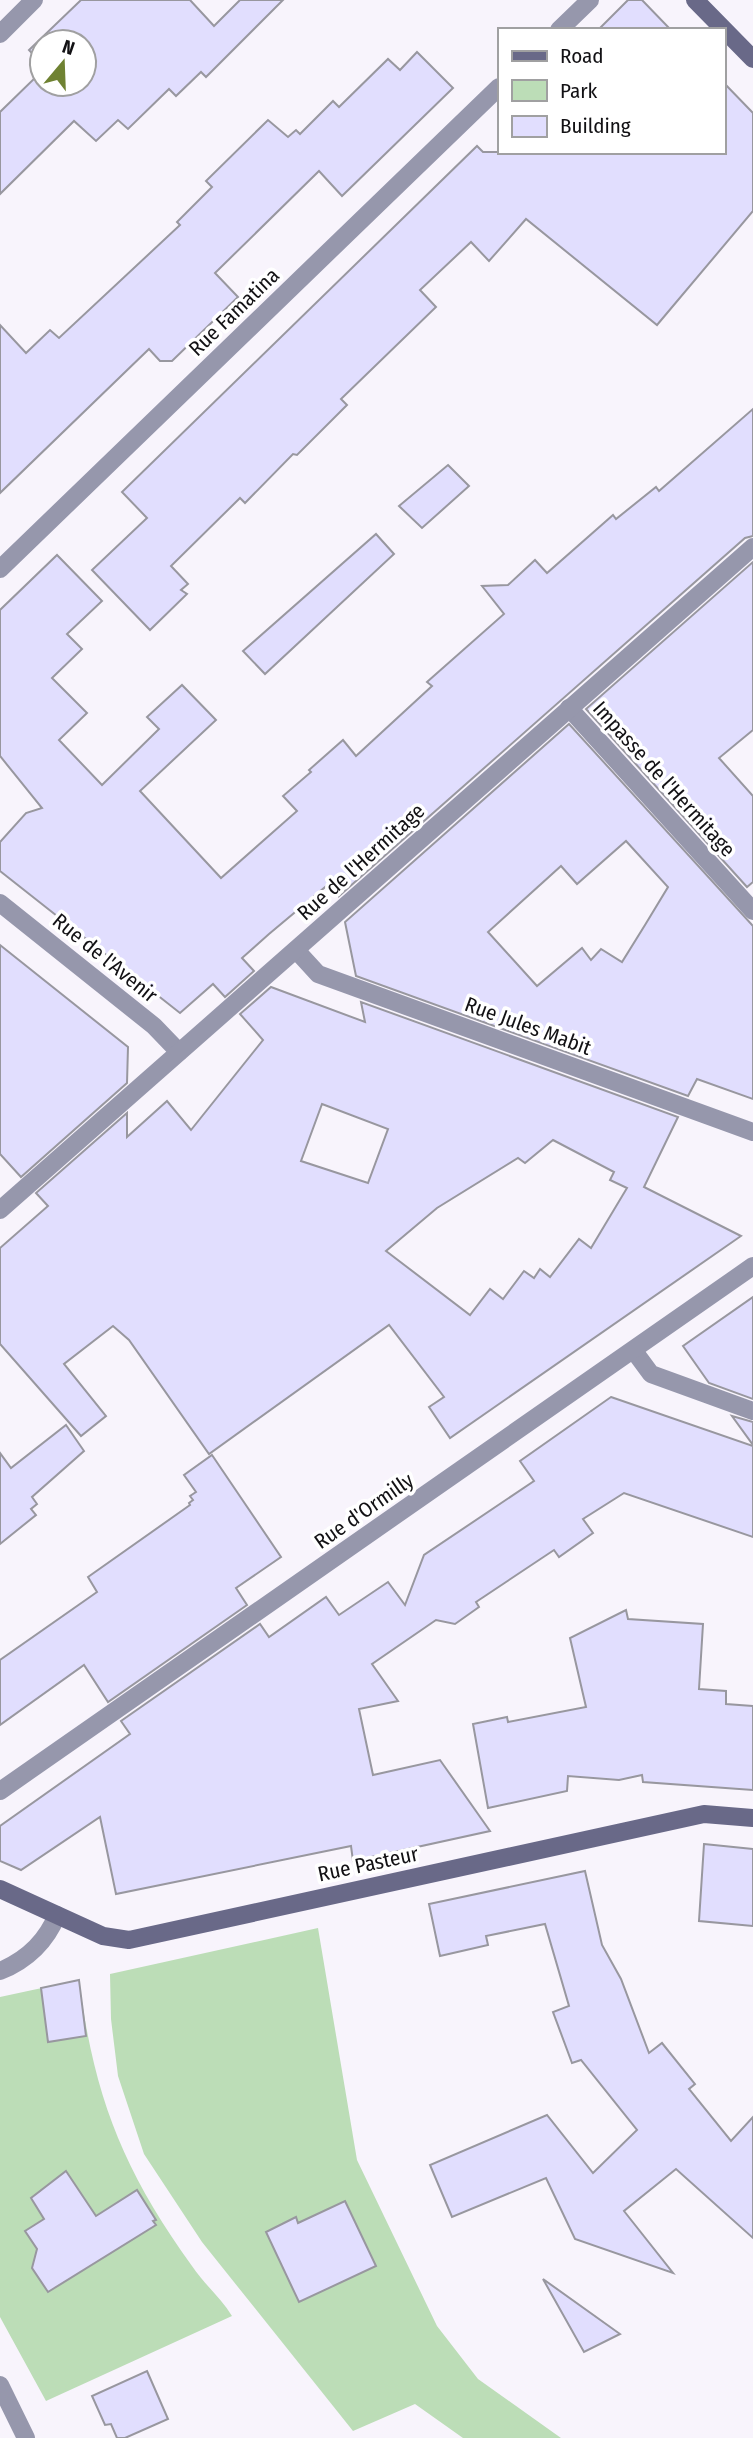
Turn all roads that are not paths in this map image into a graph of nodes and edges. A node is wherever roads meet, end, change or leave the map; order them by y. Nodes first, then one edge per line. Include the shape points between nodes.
1 (34, 0) edge
2 (590, 0) edge
3 (695, 0) edge
4 (561, 28) edge
5 (723, 28) edge
6 (725, 31) edge
7 (0, 34) edge
8 (753, 59) edge
9 (498, 88) edge
10 (753, 547) edge
11 (0, 569) edge
12 (569, 708) junction
13 (0, 903) edge
14 (753, 911) edge
15 (296, 950) junction
16 (179, 1052) junction
17 (753, 1132) edge
18 (0, 1210) edge
19 (753, 1266) edge
20 (634, 1351) junction
21 (753, 1411) edge
22 (0, 1791) edge
23 (753, 1818) edge
24 (0, 1889) edge
25 (57, 1915) junction
26 (0, 1971) edge
27 (0, 2385) edge
28 (26, 2438) edge

1 - 7 street
2 - 4 street
3 - 5 street
6 - 8 street
9 - 11 street, Rue Famatina
10 - 12 street, Rue de l'Hermitage
12 - 14 street, Impasse de l'Hermitage
12 - 15 street, Rue de l'Hermitage
13 - 16 street, Rue de l'Avenir via 154,1026
15 - 16 street, Rue de l'Hermitage
15 - 17 street, Rue Jules Mabit via 318,974
16 - 18 street, Rue de l'Hermitage
19 - 20 street, Rue d'Ormilly
20 - 21 street via 651,1374
20 - 22 street, Rue d'Ormilly
23 - 25 street, Rue Pasteur via 704,1814 129,1940 103,1936
24 - 25 street, Rue Pasteur
25 - 26 street via 35,1950
27 - 28 street

